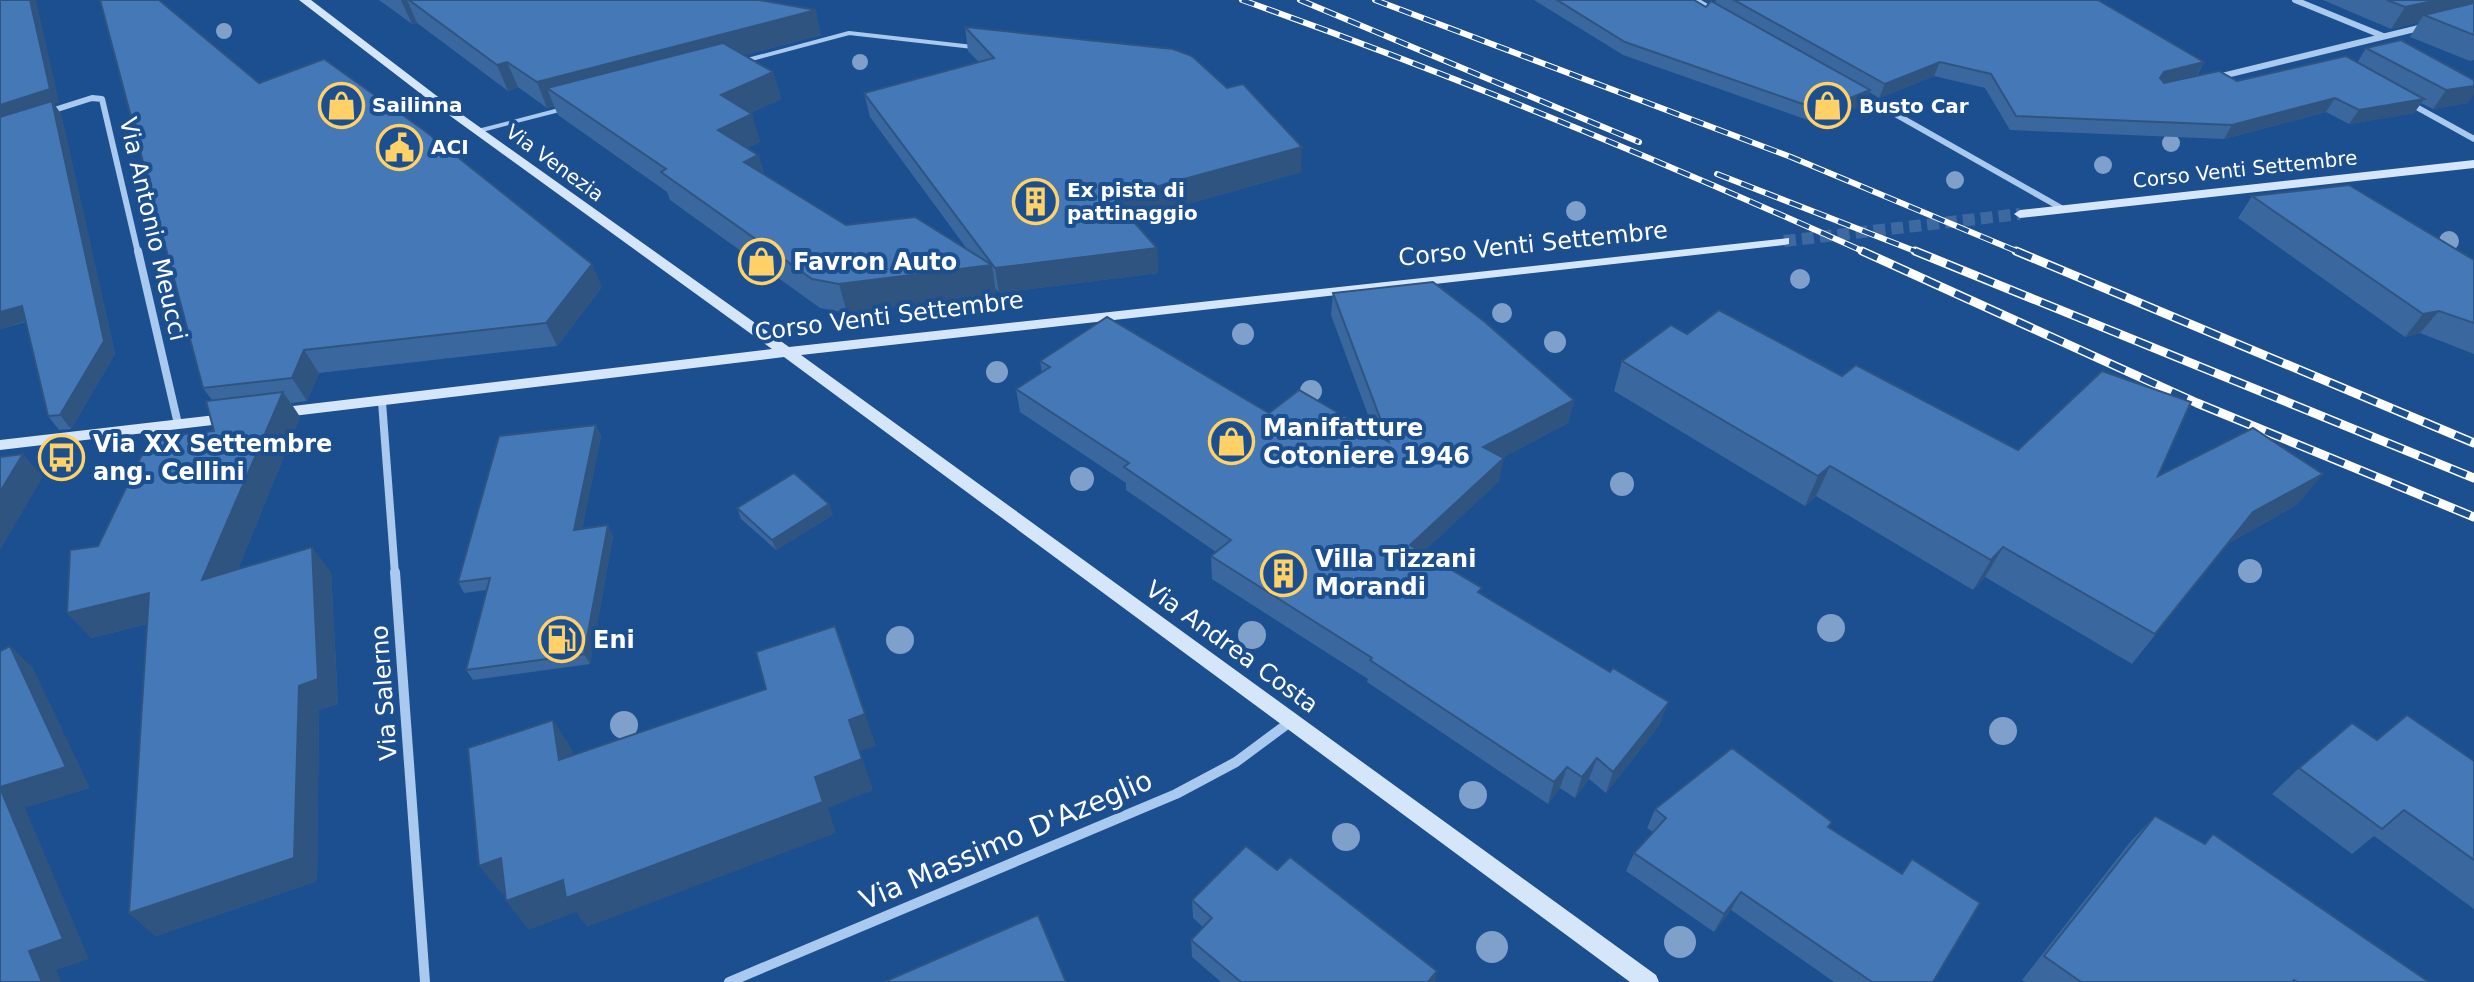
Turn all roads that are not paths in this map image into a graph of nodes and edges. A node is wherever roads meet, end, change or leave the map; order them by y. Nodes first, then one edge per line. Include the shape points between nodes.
1 (304, 0) edge
2 (1695, 0) edge
3 (2295, 0) edge
4 (1722, 15) edge
5 (2430, 25) edge
6 (2385, 37) junction
7 (988, 48) edge
8 (2319, 54) junction
9 (2331, 60) edge
10 (729, 65) edge
11 (2202, 81) edge
12 (1845, 85) edge
13 (2406, 102) edge
14 (565, 108) edge
15 (39, 115) edge
16 (478, 131) junction
17 (2474, 139) edge
18 (2474, 164) edge
19 (2063, 209) junction
20 (2020, 214) tunnel mouth
21 (1784, 241) tunnel mouth
22 (787, 352) junction
23 (382, 402) junction
24 (178, 424) junction
25 (0, 445) edge
26 (1290, 722) junction
27 (425, 982) edge
28 (729, 982) edge
29 (1648, 982) edge

1 - 16 street, Via Venezia
2 - 4 street
3 - 6 street
5 - 6 street
6 - 8 street
7 - 10 lane via 849,33
8 - 9 street
8 - 11 street
12 - 19 street
13 - 17 street
14 - 16 lane
15 - 24 street, Via Antonio Meucci via 102,99
16 - 22 street, Via Venezia
18 - 19 street, Corso Venti Settembre
19 - 20 street, Corso Venti Settembre
21 - 22 street, Corso Venti Settembre
22 - 23 street, Corso Venti Settembre
22 - 26 street, Via Andrea Costa
23 - 24 street, Corso Venti Settembre
23 - 27 street, Via Salerno
24 - 25 street, Corso Venti Settembre
26 - 28 street, Via Massimo D'Azeglio via 1244,757 1187,789
26 - 29 street, Via Andrea Costa

